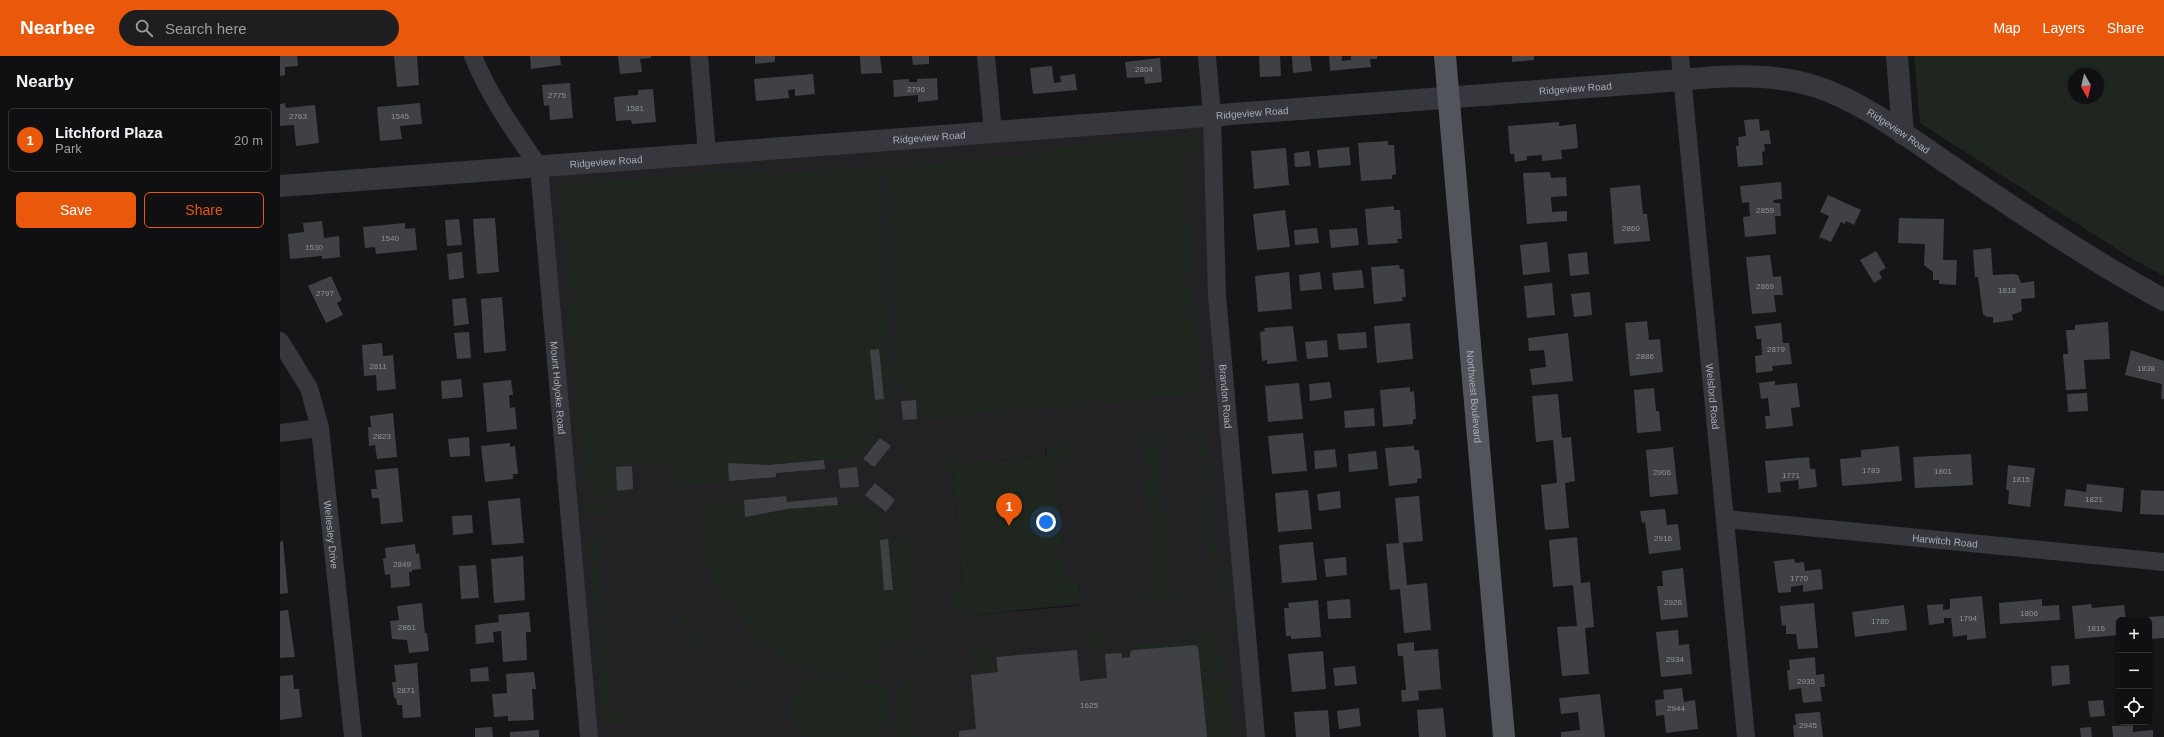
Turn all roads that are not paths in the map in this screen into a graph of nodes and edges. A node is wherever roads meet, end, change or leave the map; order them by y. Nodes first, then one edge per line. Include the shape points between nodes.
1 (473, 56) edge
2 (699, 56) edge
3 (986, 56) edge
4 (1207, 56) edge
5 (1445, 56) edge
6 (1680, 56) edge
7 (1897, 56) edge
8 (1682, 80) junction
9 (1449, 96) junction
10 (1212, 115) junction
11 (993, 132) junction
12 (1903, 134) junction
13 (707, 153) junction
14 (539, 167) junction
15 (280, 186) edge
16 (2164, 300) edge
17 (280, 341) edge
18 (320, 428) junction
19 (280, 433) edge
20 (1726, 519) junction
21 (2164, 562) edge
22 (353, 737) edge
23 (589, 737) edge
24 (1256, 737) edge
25 (1504, 737) edge
26 (1746, 737) edge

1 - 14 street, Mount Holyoke Road via 511,126
2 - 13 street
3 - 11 street
4 - 10 street, Brandon Road
5 - 9 main road, Northwest Boulevard
6 - 8 street, Welsford Road
7 - 12 street
8 - 9 street, Ridgeview Road
8 - 12 street, Ridgeview Road via 1714,76 1753,77 1813,86 1831,92
8 - 20 street, Welsford Road
9 - 10 street, Ridgeview Road
9 - 25 main road, Northwest Boulevard
10 - 11 street, Ridgeview Road
10 - 24 street, Brandon Road via 1217,295
11 - 13 street, Ridgeview Road
12 - 16 street, Ridgeview Road via 2133,283
13 - 14 street, Ridgeview Road
14 - 15 street, Ridgeview Road
14 - 23 street, Mount Holyoke Road
17 - 18 street, Wellesley Drive via 309,388
18 - 19 street
18 - 22 street, Wellesley Drive
20 - 21 street, Harwitch Road
20 - 26 street, Welsford Road

